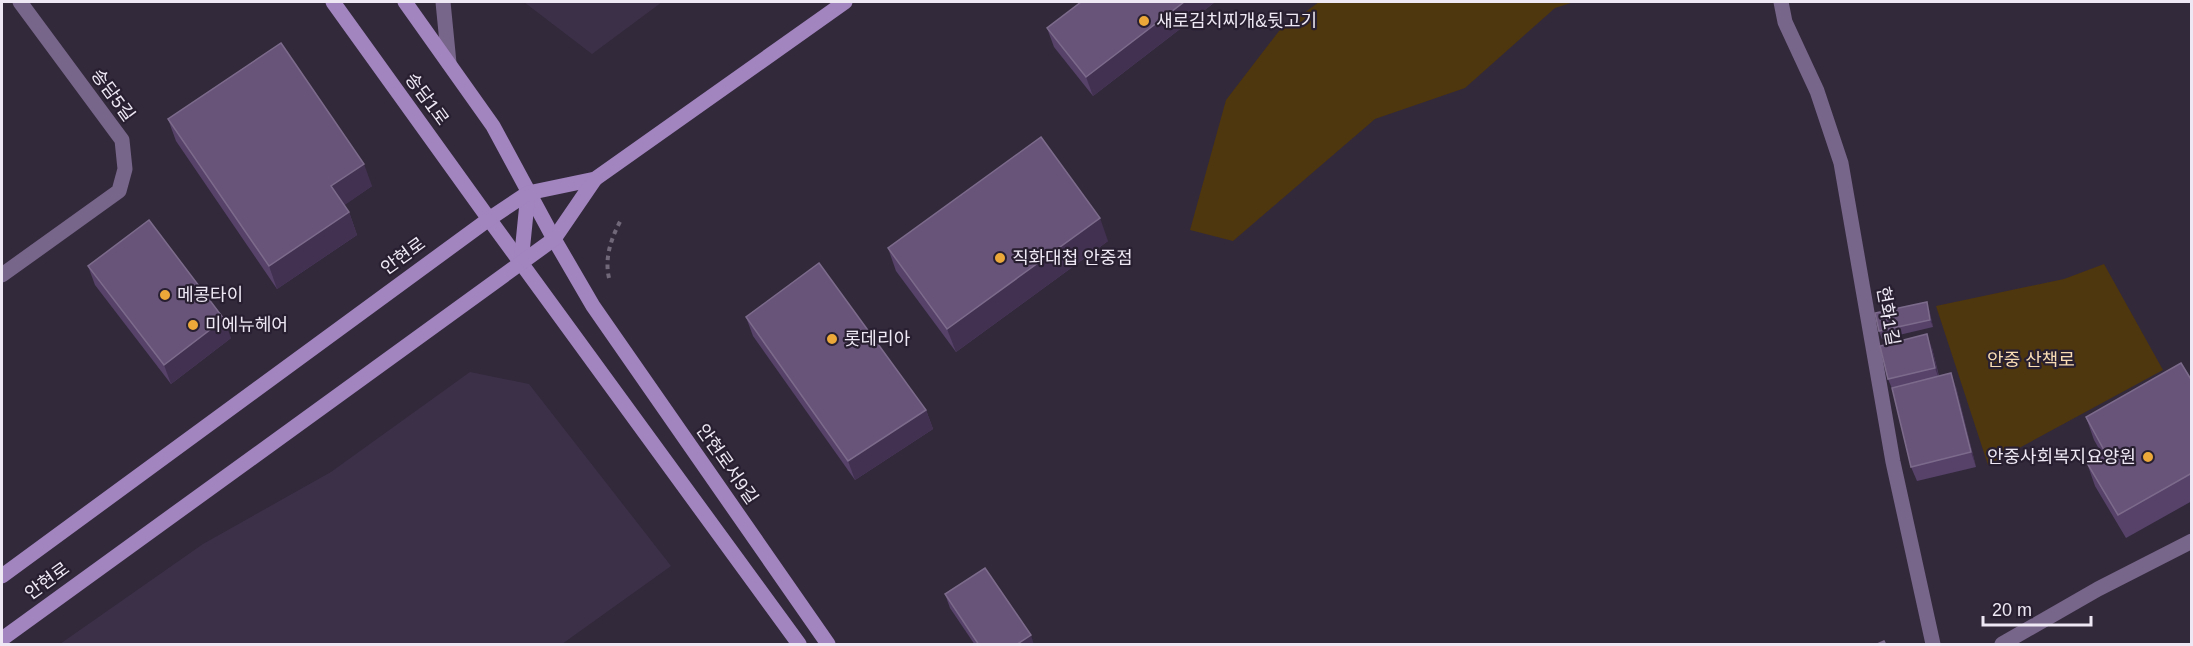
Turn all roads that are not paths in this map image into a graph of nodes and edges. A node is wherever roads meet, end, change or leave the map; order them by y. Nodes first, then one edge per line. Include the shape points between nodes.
1 (20, 2) edge
2 (333, 2) edge
3 (405, 2) edge
4 (443, 2) edge
5 (845, 2) edge
6 (1780, 2) edge
7 (449, 63) junction
8 (595, 180) junction
9 (528, 193) junction
10 (489, 219) junction
11 (554, 239) junction
12 (521, 263) junction
13 (2, 275) edge
14 (2192, 541) edge
15 (2, 576) edge
16 (2, 639) edge
17 (799, 645) edge
18 (828, 645) edge
19 (1933, 645) edge
20 (2002, 645) edge

1 - 13 street, 송담5길 via 122,140 125,169 119,191
2 - 10 main road, 송담1로
3 - 7 main road
4 - 7 street
5 - 8 main road, 안현로
6 - 19 street, 현화1길 via 1785,22 1817,91 1841,163 1893,462
7 - 9 main road via 493,126
8 - 9 main road, 안현로
8 - 11 main road, 안현로
9 - 10 main road, 안현로
9 - 11 main road, 안현로서9길
9 - 12 main road
10 - 12 main road, 송담1로
10 - 15 main road, 안현로
11 - 12 main road, 안현로
11 - 18 main road, 안현로서9길 via 593,306
12 - 16 main road, 안현로
12 - 17 main road, 송담1로
14 - 20 street via 2098,589

